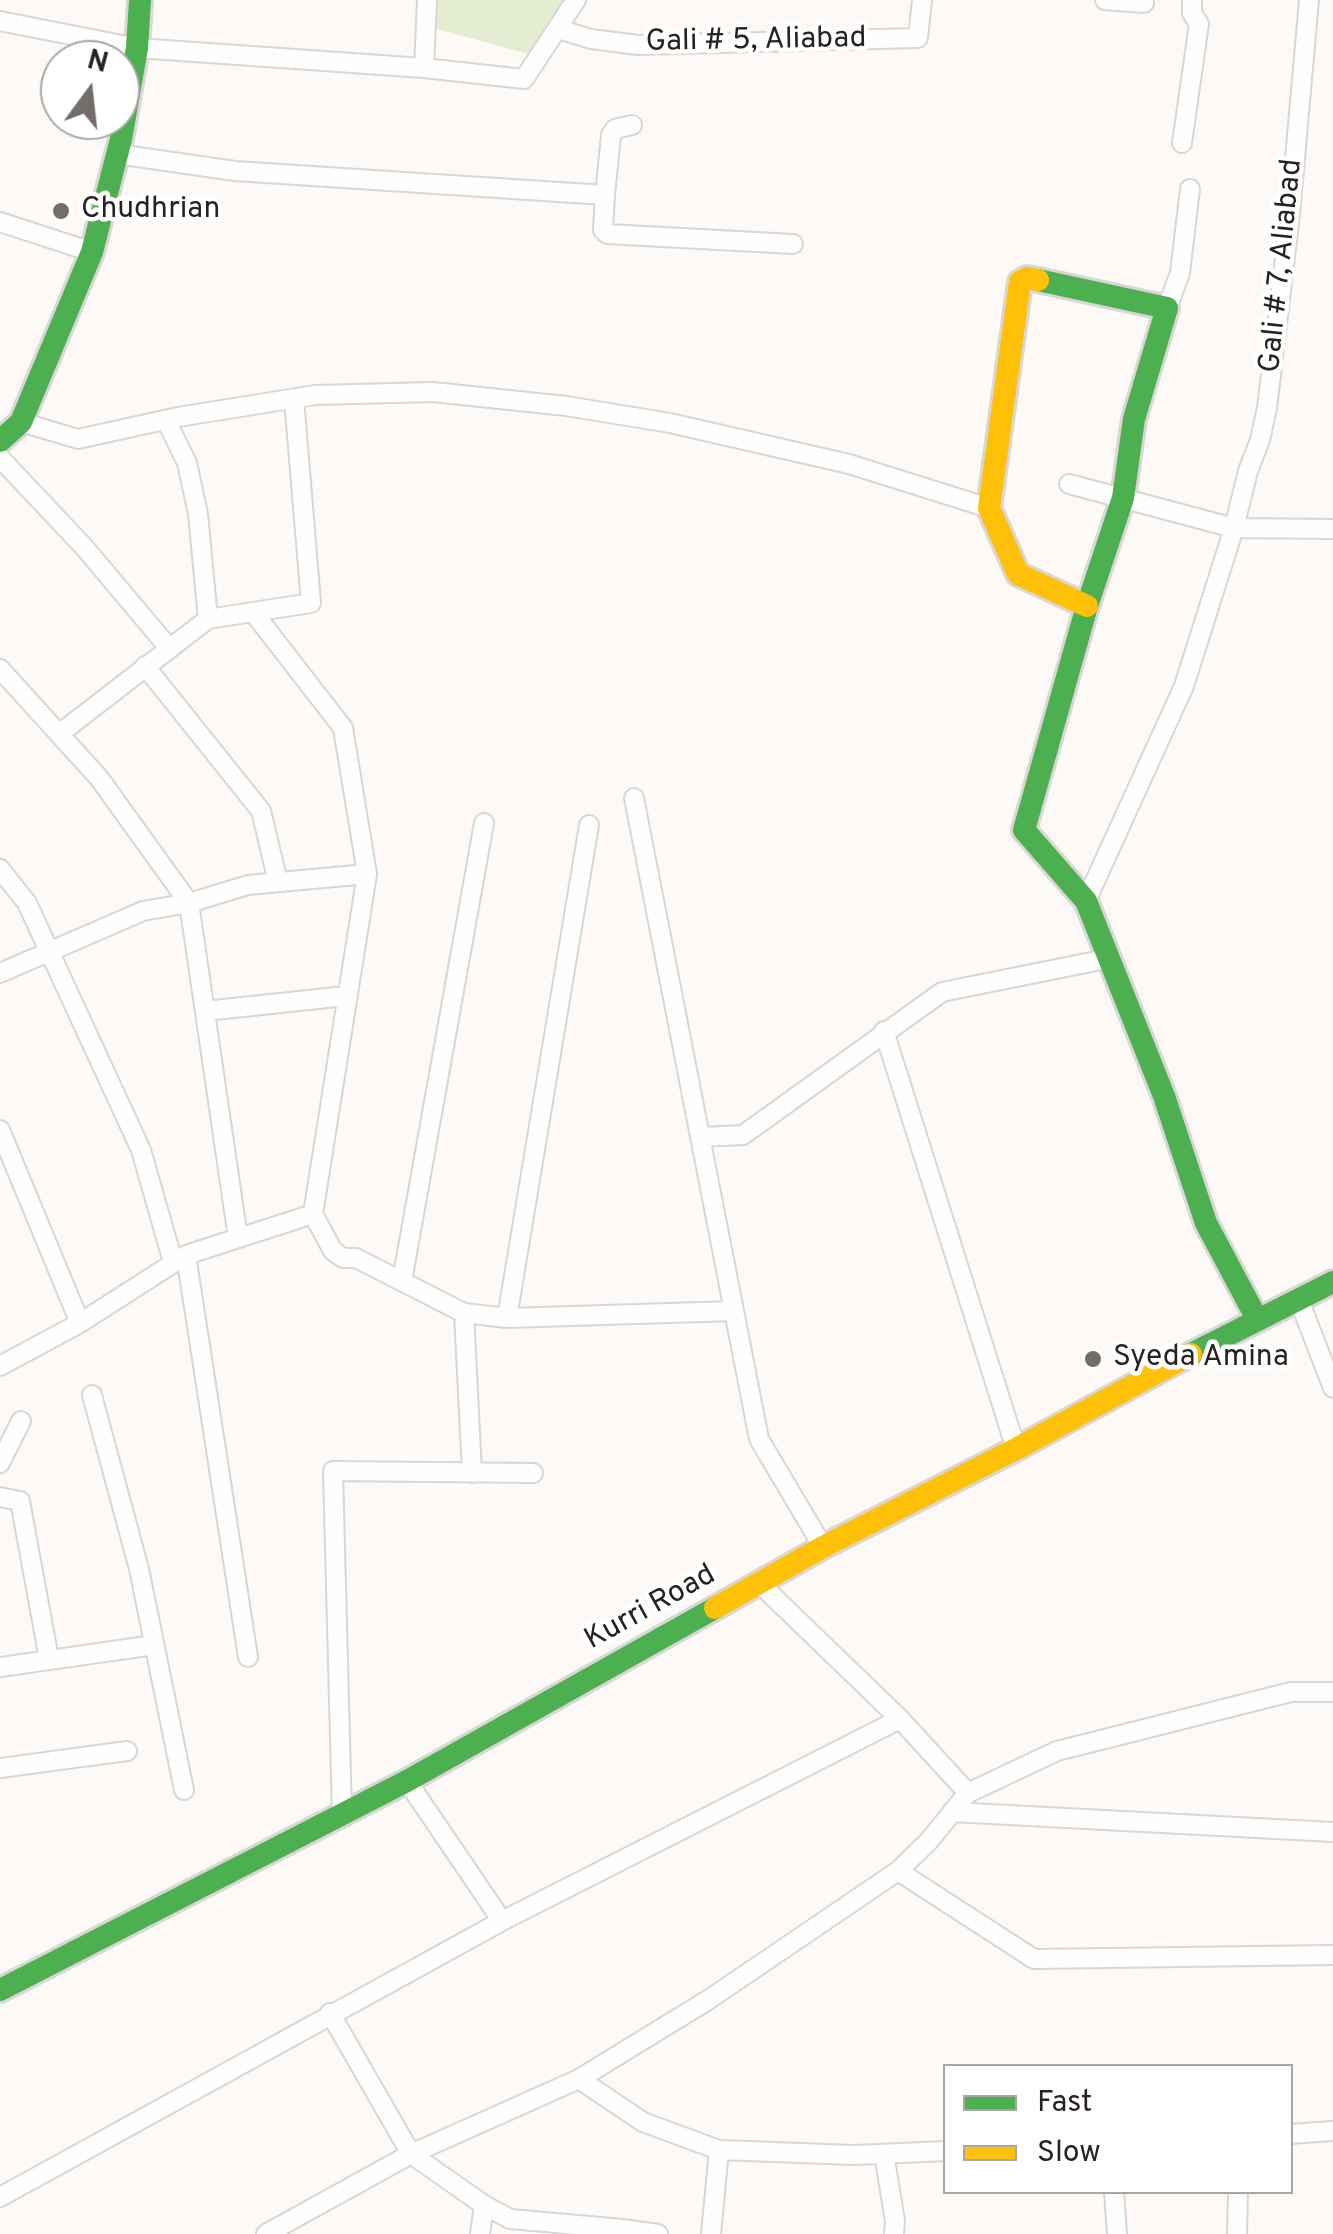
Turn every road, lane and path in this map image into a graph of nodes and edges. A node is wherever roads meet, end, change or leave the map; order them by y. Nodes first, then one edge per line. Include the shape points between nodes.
1 (140, 0) edge
2 (427, 0) edge
3 (576, 0) edge
4 (922, 0) edge
5 (1104, 0) edge
6 (1192, 0) edge
7 (1309, 0) edge
8 (1144, 2) dead end
9 (0, 21) edge
10 (558, 29) junction
11 (96, 40) edge
12 (138, 40) edge
13 (140, 48) edge
14 (424, 68) junction
15 (632, 125) dead end
16 (120, 140) edge
17 (1182, 143) dead end
18 (117, 154) junction
19 (1190, 189) dead end
20 (605, 196) junction
21 (0, 222) edge
22 (793, 244) dead end
23 (92, 252) junction
24 (1167, 308) junction
25 (294, 399) junction
26 (166, 420) junction
27 (21, 422) junction
28 (0, 441) edge
29 (0, 458) edge
30 (1069, 484) dead end
31 (1123, 498) junction
32 (990, 508) junction
33 (1234, 528) junction
34 (1333, 529) edge
35 (1086, 606) junction
36 (254, 612) junction
37 (208, 619) junction
38 (169, 648) junction
39 (145, 666) junction
40 (0, 669) edge
41 (58, 734) junction
42 (634, 798) dead end
43 (484, 823) dead end
44 (589, 825) dead end
45 (0, 869) edge
46 (367, 874) junction
47 (278, 882) junction
48 (1086, 900) junction
49 (189, 904) junction
50 (49, 952) junction
51 (1111, 958) junction
52 (0, 973) edge
53 (346, 996) junction
54 (205, 1011) junction
55 (884, 1031) junction
56 (0, 1130) edge
57 (700, 1137) junction
58 (313, 1214) junction
59 (238, 1238) junction
60 (180, 1259) junction
61 (402, 1281) junction
62 (1333, 1282) edge
63 (1299, 1300) junction
64 (734, 1310) junction
65 (464, 1313) junction
66 (507, 1318) junction
67 (1257, 1319) junction
68 (80, 1322) junction
69 (0, 1366) edge
70 (1333, 1388) edge
71 (92, 1395) dead end
72 (22, 1422) dead end
73 (1016, 1448) junction
74 (0, 1462) edge
75 (472, 1473) junction
76 (533, 1473) dead end
77 (0, 1497) edge
78 (823, 1547) junction
79 (759, 1582) junction
80 (154, 1645) junction
81 (248, 1656) dead end
82 (50, 1659) junction
83 (0, 1667) edge
84 (1333, 1692) edge
85 (900, 1719) junction
86 (127, 1751) dead end
87 (0, 1768) edge
88 (407, 1782) junction
89 (184, 1790) dead end
90 (968, 1793) junction
91 (952, 1812) junction
92 (342, 1814) junction
93 (1333, 1832) edge
94 (898, 1871) junction
95 (502, 1921) junction
96 (1333, 1954) edge
97 (0, 1990) edge
98 (330, 2014) junction
99 (579, 2079) junction
100 (1333, 2131) edge
101 (1293, 2134) edge
102 (719, 2150) junction
103 (943, 2152) edge
104 (411, 2154) junction
105 (884, 2154) junction
106 (1114, 2194) edge
107 (1238, 2194) edge
108 (0, 2197) edge
109 (484, 2205) junction
110 (623, 2231) edge
111 (266, 2234) edge
112 (480, 2234) edge
113 (658, 2234) edge
114 (711, 2234) edge
115 (894, 2234) edge
116 (1117, 2234) edge
117 (1238, 2234) edge

1 - 12 street
2 - 14 street
3 - 10 street
4 - 10 street, Gali # 5, Aliabad via 918,38 652,45
5 - 8 street
6 - 17 street via 1199,24
7 - 33 street, Gali # 7, Aliabad via 1268,408
9 - 11 street
10 - 14 street via 524,79
13 - 14 street
15 - 20 street via 610,135
16 - 18 street
18 - 20 street via 235,171
18 - 23 street
19 - 24 street via 1180,273
20 - 22 street via 607,234
21 - 23 street
23 - 27 street
24 - 31 street via 1134,418
24 - 32 street via 1027,278 1020,282
25 - 26 street
25 - 32 street via 433,392 566,406 766,444
25 - 36 street via 311,603
26 - 27 street via 78,439
26 - 37 street via 187,463 198,514
27 - 28 street
29 - 38 street
30 - 31 street
31 - 33 street
31 - 35 street
32 - 35 street via 1018,574
33 - 34 street
33 - 48 street, Gali # 7, Aliabad via 1184,686
35 - 48 street via 1024,830
36 - 37 street
36 - 46 street via 344,728
37 - 38 street
38 - 39 street
39 - 41 street
39 - 47 street via 261,811
40 - 41 street
41 - 49 street
42 - 57 street
43 - 61 street
44 - 66 street
45 - 50 street via 27,902
46 - 47 street
46 - 53 street
47 - 49 street
48 - 51 street
49 - 50 street via 143,912
49 - 54 street
50 - 52 street
50 - 60 street via 142,1150
51 - 55 street via 942,992
51 - 67 street via 1206,1223
53 - 54 street
53 - 58 street
54 - 59 street
55 - 57 street via 743,1134
55 - 73 street
56 - 68 street
57 - 64 street
58 - 59 street
58 - 61 street via 342,1258 356,1258
59 - 60 street
60 - 68 street
60 - 81 street
61 - 65 street
62 - 63 street, Kurri Road
63 - 67 street, Kurri Road
63 - 70 street
64 - 66 street
64 - 78 street via 759,1439
65 - 66 street
65 - 75 street
67 - 73 street, Kurri Road
68 - 69 street
71 - 80 street
72 - 74 street
73 - 78 street, Kurri Road
75 - 76 street
75 - 92 street via 333,1472
77 - 82 street via 20,1501
78 - 79 street, Kurri Road
79 - 85 street
79 - 88 street, Kurri Road
80 - 82 street
80 - 89 street
82 - 83 street
84 - 90 street via 1291,1692 1058,1751
85 - 90 street
85 - 95 street
86 - 87 street
88 - 92 street, Kurri Road
88 - 95 street
90 - 91 street
91 - 93 street
91 - 94 street
92 - 97 street, Kurri Road
94 - 96 street via 1034,1959
94 - 99 street
95 - 98 street
98 - 104 street
98 - 108 street
99 - 102 street via 643,2122
99 - 104 street
100 - 101 street
102 - 105 street
102 - 114 street
103 - 105 street
104 - 109 street
104 - 111 street
105 - 115 street
106 - 116 street
107 - 117 street
109 - 110 street via 510,2219
109 - 112 street
110 - 113 street

